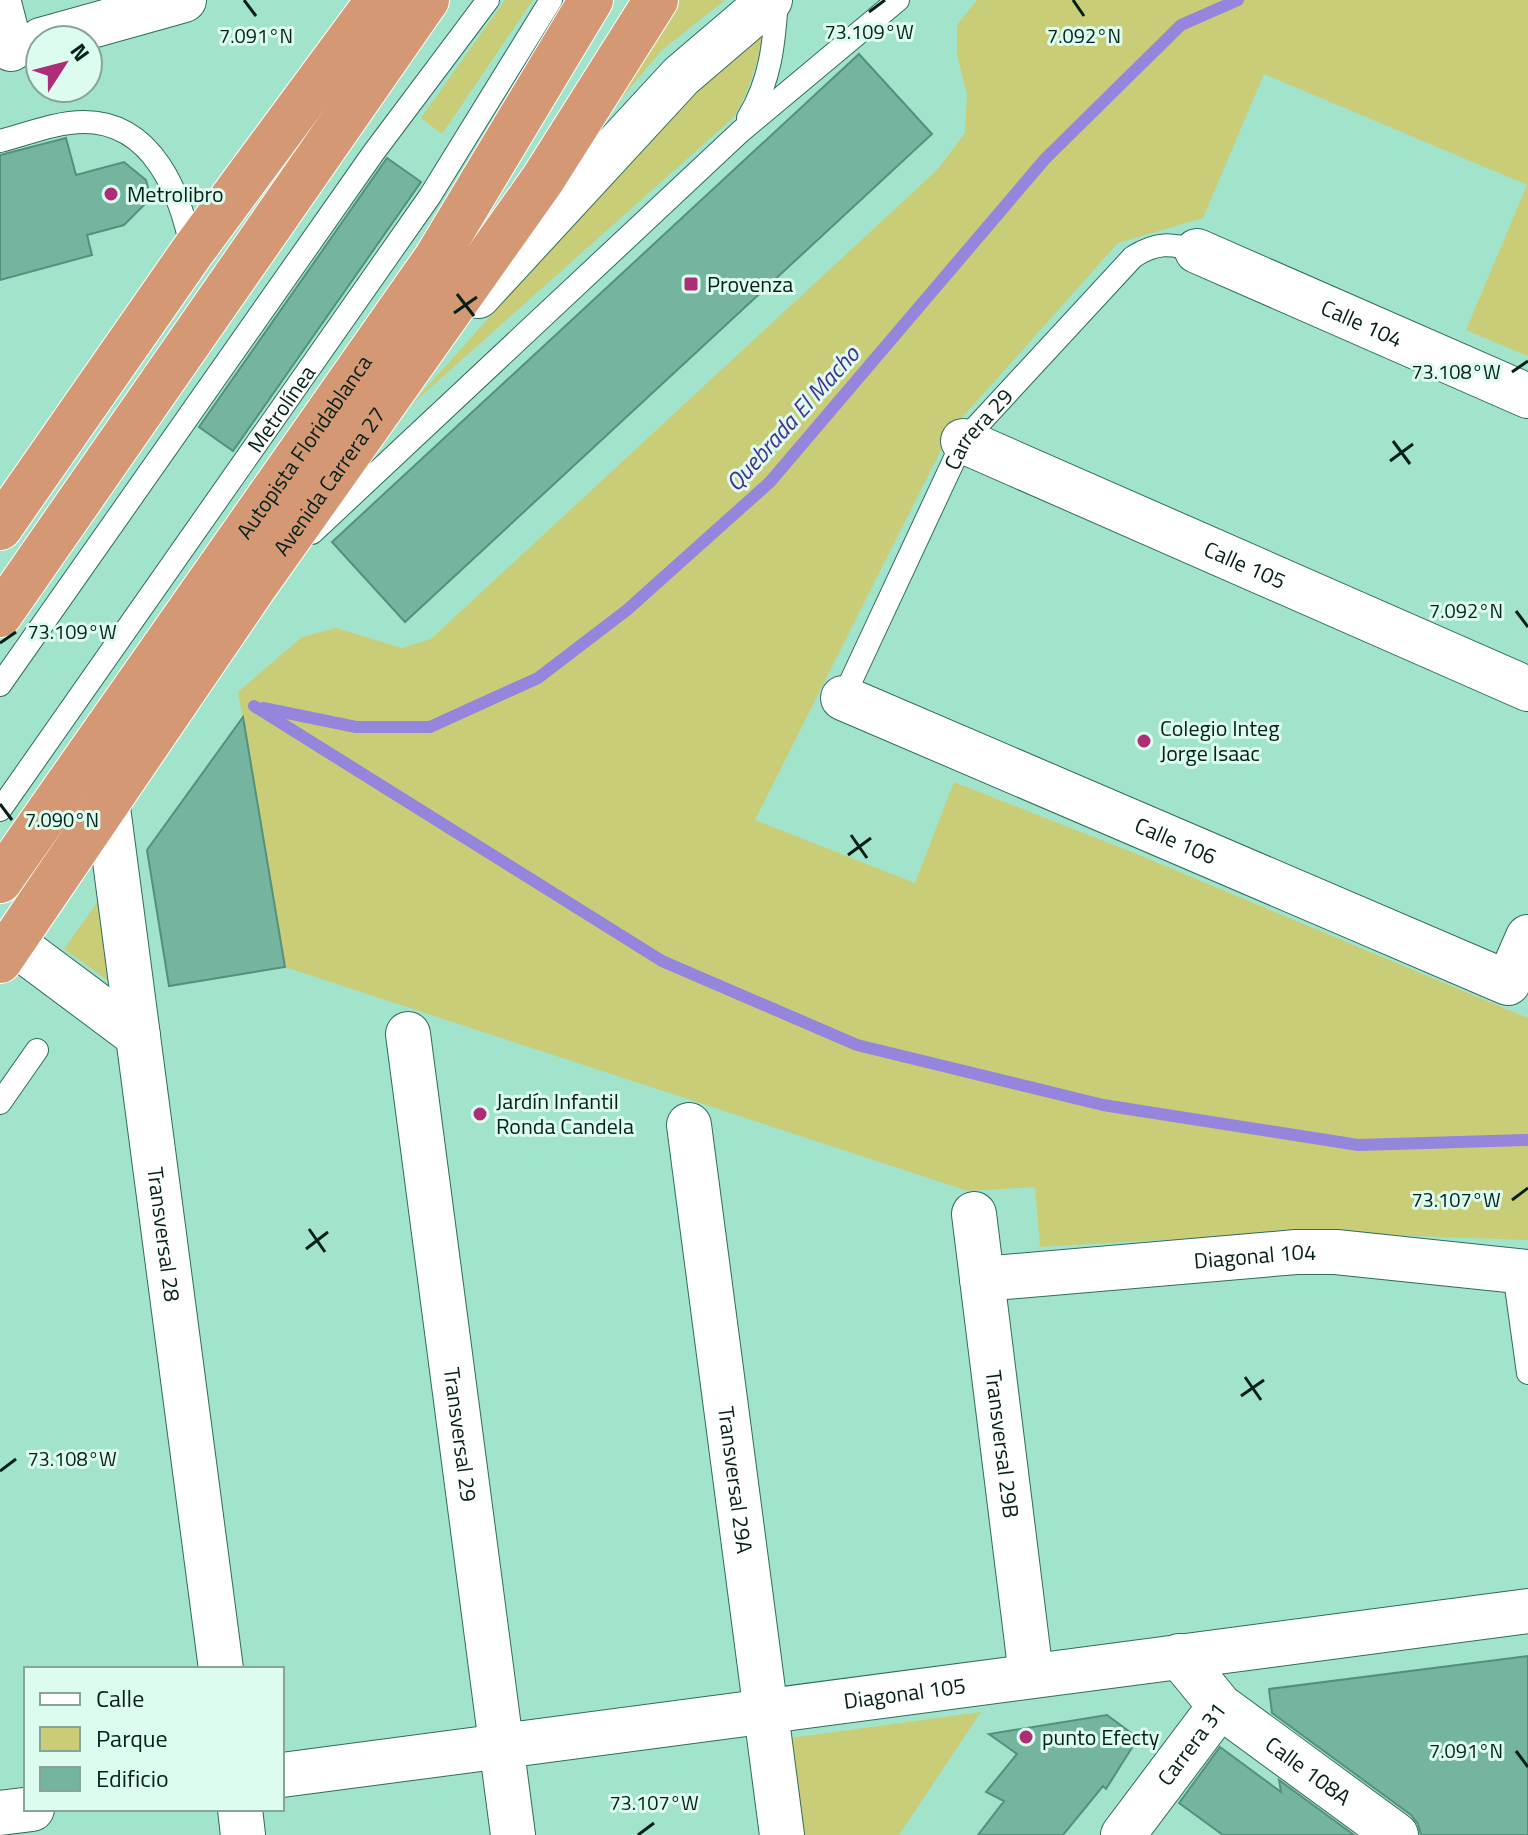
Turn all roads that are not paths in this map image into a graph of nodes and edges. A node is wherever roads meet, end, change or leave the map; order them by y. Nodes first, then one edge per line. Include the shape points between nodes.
1 (184, 0) edge
2 (378, 0) edge
3 (427, 0) edge
4 (488, 0) edge
5 (551, 0) edge
6 (591, 0) edge
7 (656, 0) edge
8 (770, 0) edge
9 (777, 0) edge
10 (898, 0) edge
11 (0, 7) edge
12 (23, 45) edge
13 (740, 132) junction
14 (0, 141) edge
15 (1197, 251) joint
16 (192, 252) junction
17 (400, 380) junction
18 (1528, 396) edge
19 (963, 441) junction
20 (48, 453) junction
21 (0, 504) edge
22 (0, 528) edge
23 (253, 589) junction
24 (0, 615) edge
25 (0, 685) edge
26 (1528, 689) edge
27 (843, 698) joint
28 (107, 800) junction
29 (0, 810) edge
30 (0, 881) edge
31 (1528, 937) edge
32 (6, 951) edge
33 (408, 1034) dead end
34 (138, 1036) junction
35 (37, 1050) dead end
36 (0, 1103) edge
37 (689, 1125) dead end
38 (974, 1214) dead end
39 (1521, 1272) edge
40 (982, 1279) junction
41 (1528, 1373) edge
42 (1528, 1611) edge
43 (1179, 1656) junction
44 (221, 1667) edge
45 (1031, 1675) junction
46 (1220, 1706) junction
47 (766, 1710) junction
48 (502, 1745) junction
49 (284, 1775) edge
50 (24, 1810) edge
51 (240, 1811) edge
52 (0, 1813) edge
53 (243, 1835) edge
54 (513, 1835) edge
55 (782, 1835) edge
56 (1123, 1835) edge
57 (1396, 1835) edge

1 - 12 street
2 - 16 highway
3 - 24 highway
4 - 25 lane via 374,152
5 - 29 lane, Metrolínea via 430,196
6 - 30 highway, Autopista Floridablanca via 436,258
7 - 17 highway, Avenida Carrera 27 via 543,179
8 - 17 street via 681,76
9 - 13 lane via 770,67
10 - 13 lane
11 - 12 street
13 - 23 lane
14 - 16 lane via 85,122 129,134 148,149 170,182
15 - 18 street, Calle 104
15 - 19 lane, Carrera 29 via 1177,244 1153,245 1133,257
16 - 20 highway
17 - 23 highway, Avenida Carrera 27
19 - 26 street, Calle 105
19 - 27 lane, Carrera 29
20 - 21 highway
20 - 22 highway
23 - 28 highway, Avenida Carrera 27
27 - 31 street, Calle 106 via 1508,983
28 - 32 highway, Avenida Carrera 27
28 - 34 street, Transversal 28
32 - 34 street
33 - 48 street, Transversal 29
34 - 44 street, Transversal 28
35 - 36 lane
37 - 47 street, Transversal 29A
38 - 40 street, Transversal 29B
39 - 40 street, Diagonal 104 via 1296,1252
39 - 41 lane
40 - 45 street, Transversal 29B
42 - 43 street, Diagonal 105
43 - 45 street, Diagonal 105
43 - 46 street, Carrera 31
45 - 47 street, Diagonal 105
46 - 56 street, Carrera 31
46 - 57 street, Calle 108A
47 - 48 street, Diagonal 105
47 - 55 street, Transversal 29A
48 - 49 street, Diagonal 105
48 - 54 street, Transversal 29
50 - 52 street
51 - 53 street

